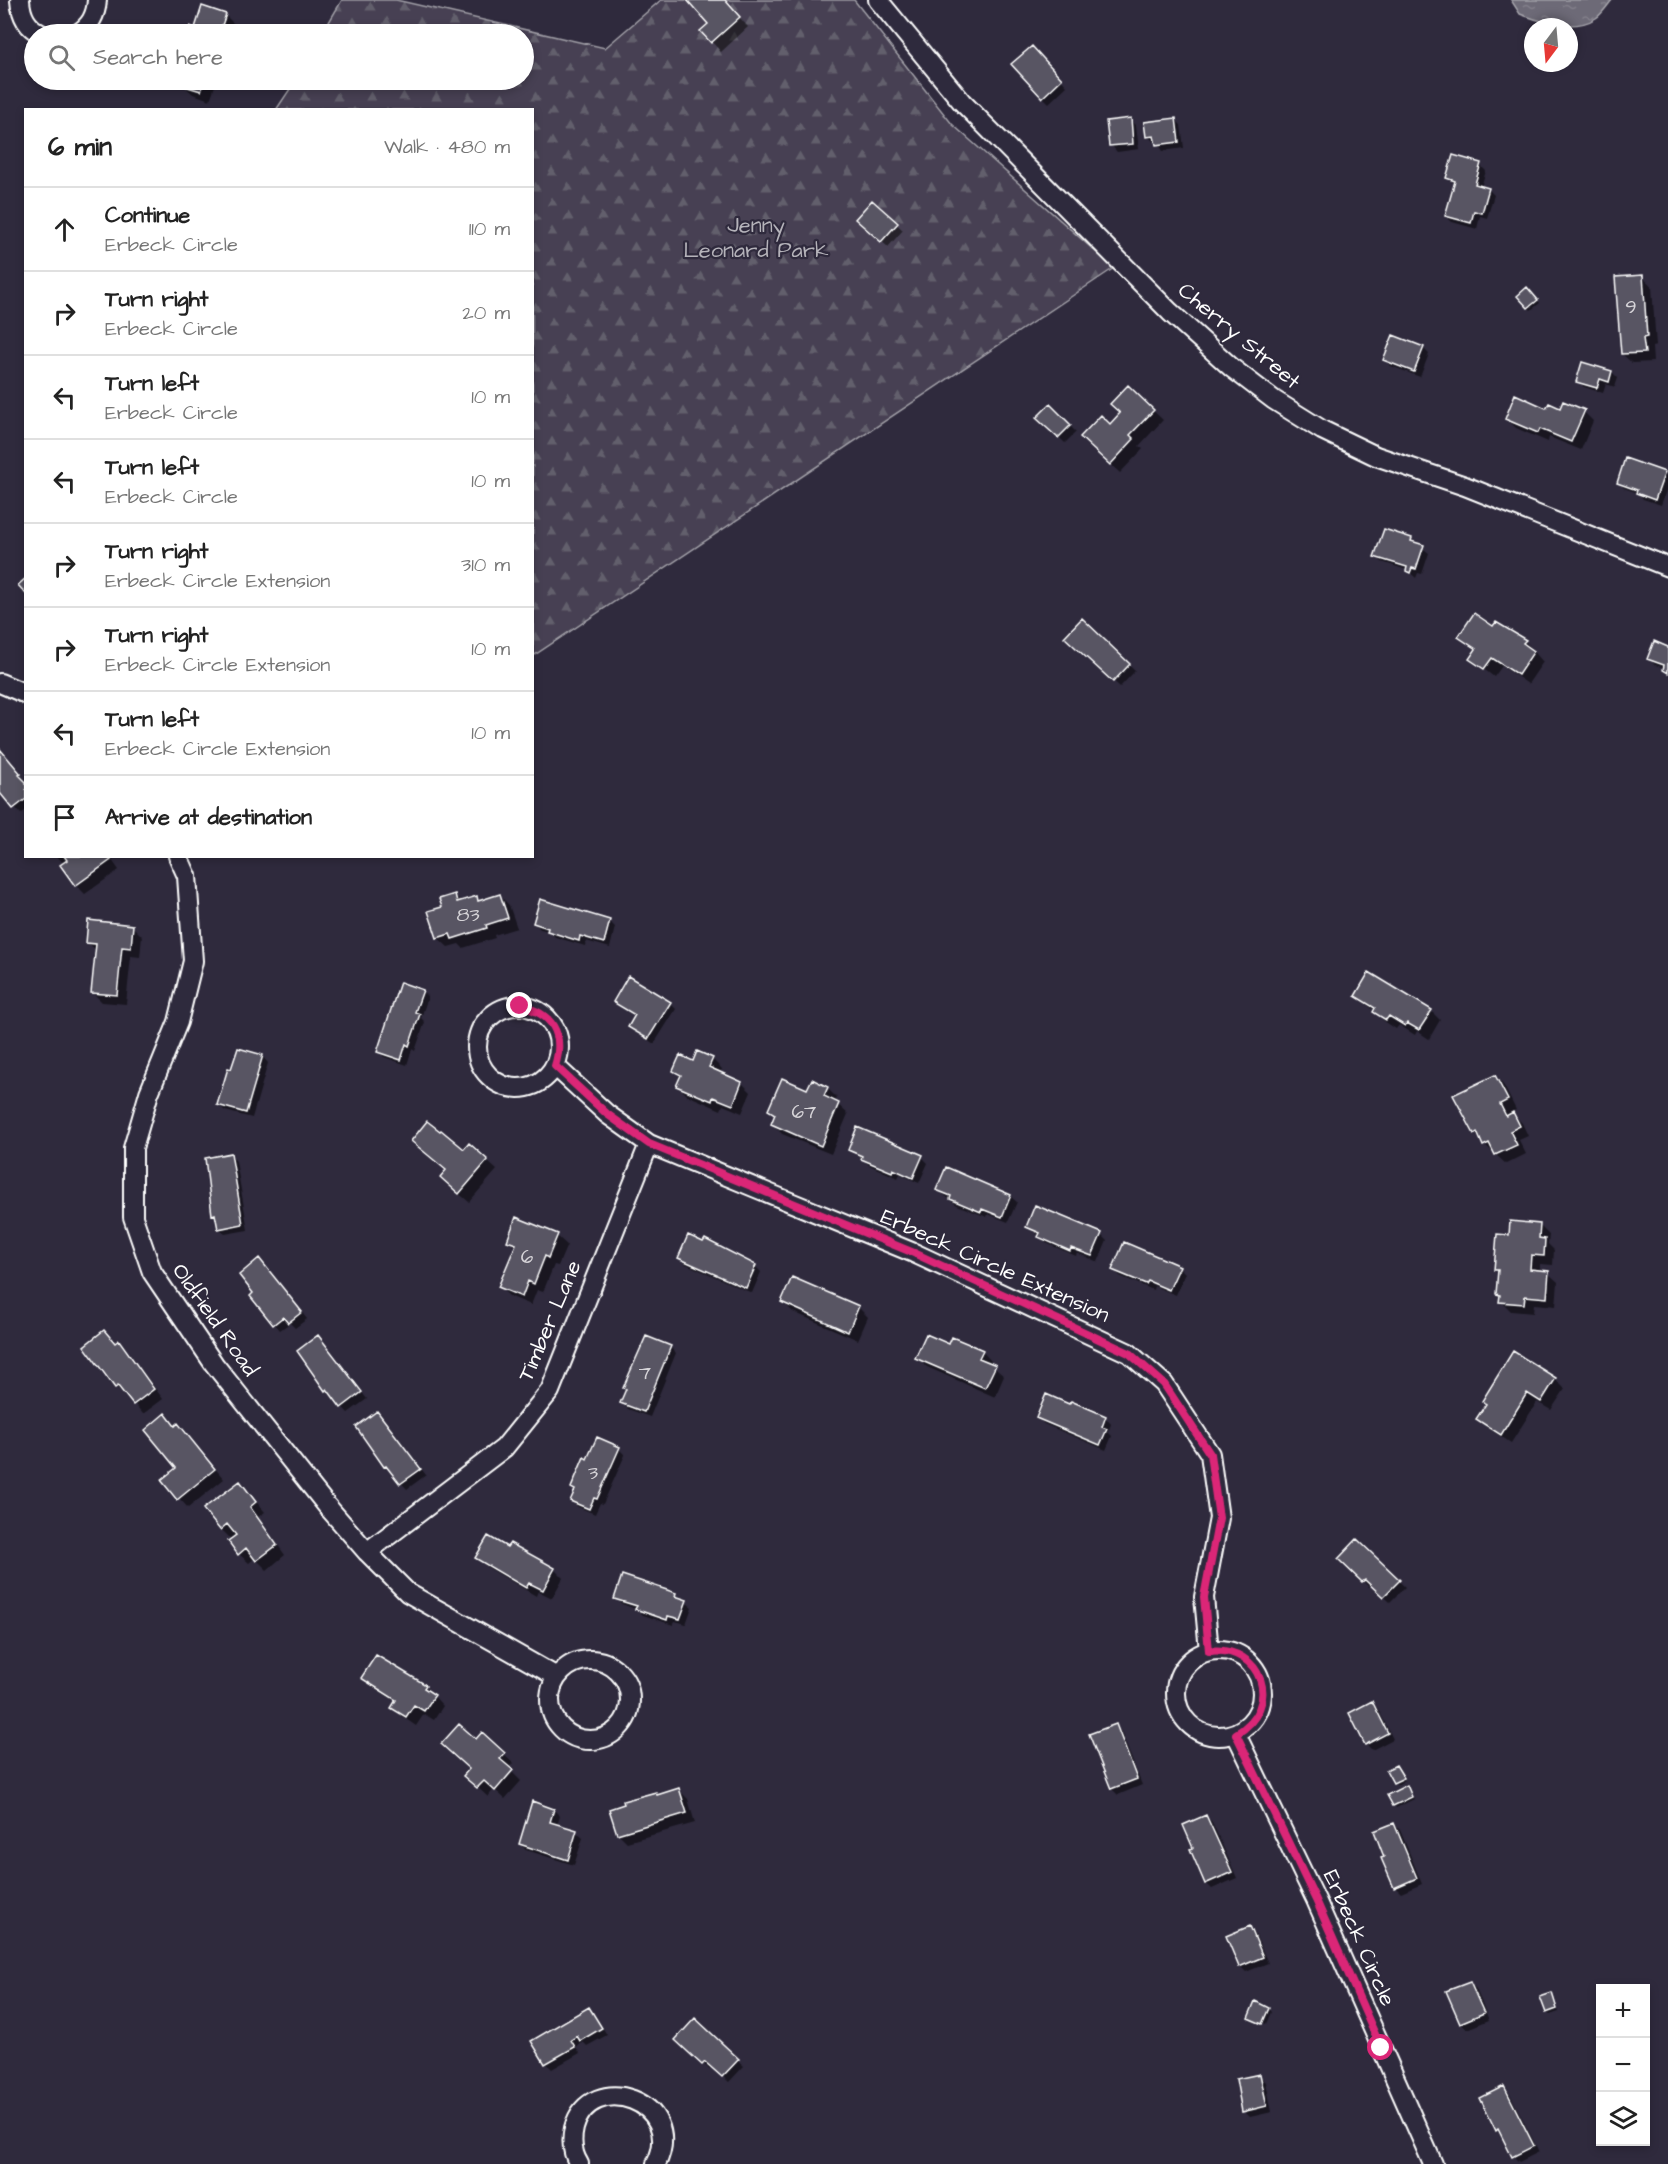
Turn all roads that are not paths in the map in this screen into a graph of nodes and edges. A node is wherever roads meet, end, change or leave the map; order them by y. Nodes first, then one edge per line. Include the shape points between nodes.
1 (20, 0) edge
2 (97, 0) edge
3 (878, 0) edge
4 (27, 24) edge
5 (89, 24) edge
6 (1668, 567) edge
7 (0, 682) edge
8 (24, 693) edge
9 (179, 858) edge
10 (555, 1066) junction
11 (649, 1144) junction
12 (367, 1552) junction
13 (1209, 1651) junction
14 (557, 1677) junction
15 (1236, 1734) junction
16 (579, 2164) edge
17 (656, 2164) edge
18 (1433, 2164) edge

1 - 4 street
2 - 5 street
3 - 6 street, Cherry Street via 970,110 1170,312 1266,394 1322,430 1376,456 1465,486
7 - 8 street
9 - 12 street, Oldfield Road via 187,876 193,961 178,1022 149,1093 133,1148 133,1217 152,1272 213,1364
10 - 10 street via 559,1039 545,1016 533,1009 506,1007 484,1023 476,1049 486,1074 496,1082 516,1088 535,1084
10 - 11 street, Erbeck Circle Extension via 607,1114
11 - 12 street, Timber Lane via 550,1390 504,1448
11 - 13 street, Erbeck Circle Extension via 935,1263 1129,1353 1164,1384 1210,1454 1219,1518 1204,1597
12 - 14 street, Oldfield Road via 408,1593
13 - 15 street via 1221,1650 1243,1657 1261,1679 1263,1698 1258,1713
13 - 15 street via 1186,1665 1178,1678 1177,1703 1186,1721 1201,1732 1215,1736
14 - 14 street via 551,1689 553,1716 572,1736 597,1740 620,1727 628,1710 629,1690 615,1668 591,1660 578,1662
15 - 18 street, Erbeck Circle via 1316,1900
16 - 17 street via 572,2148 575,2124 590,2105 613,2096 636,2100 655,2116 662,2139

